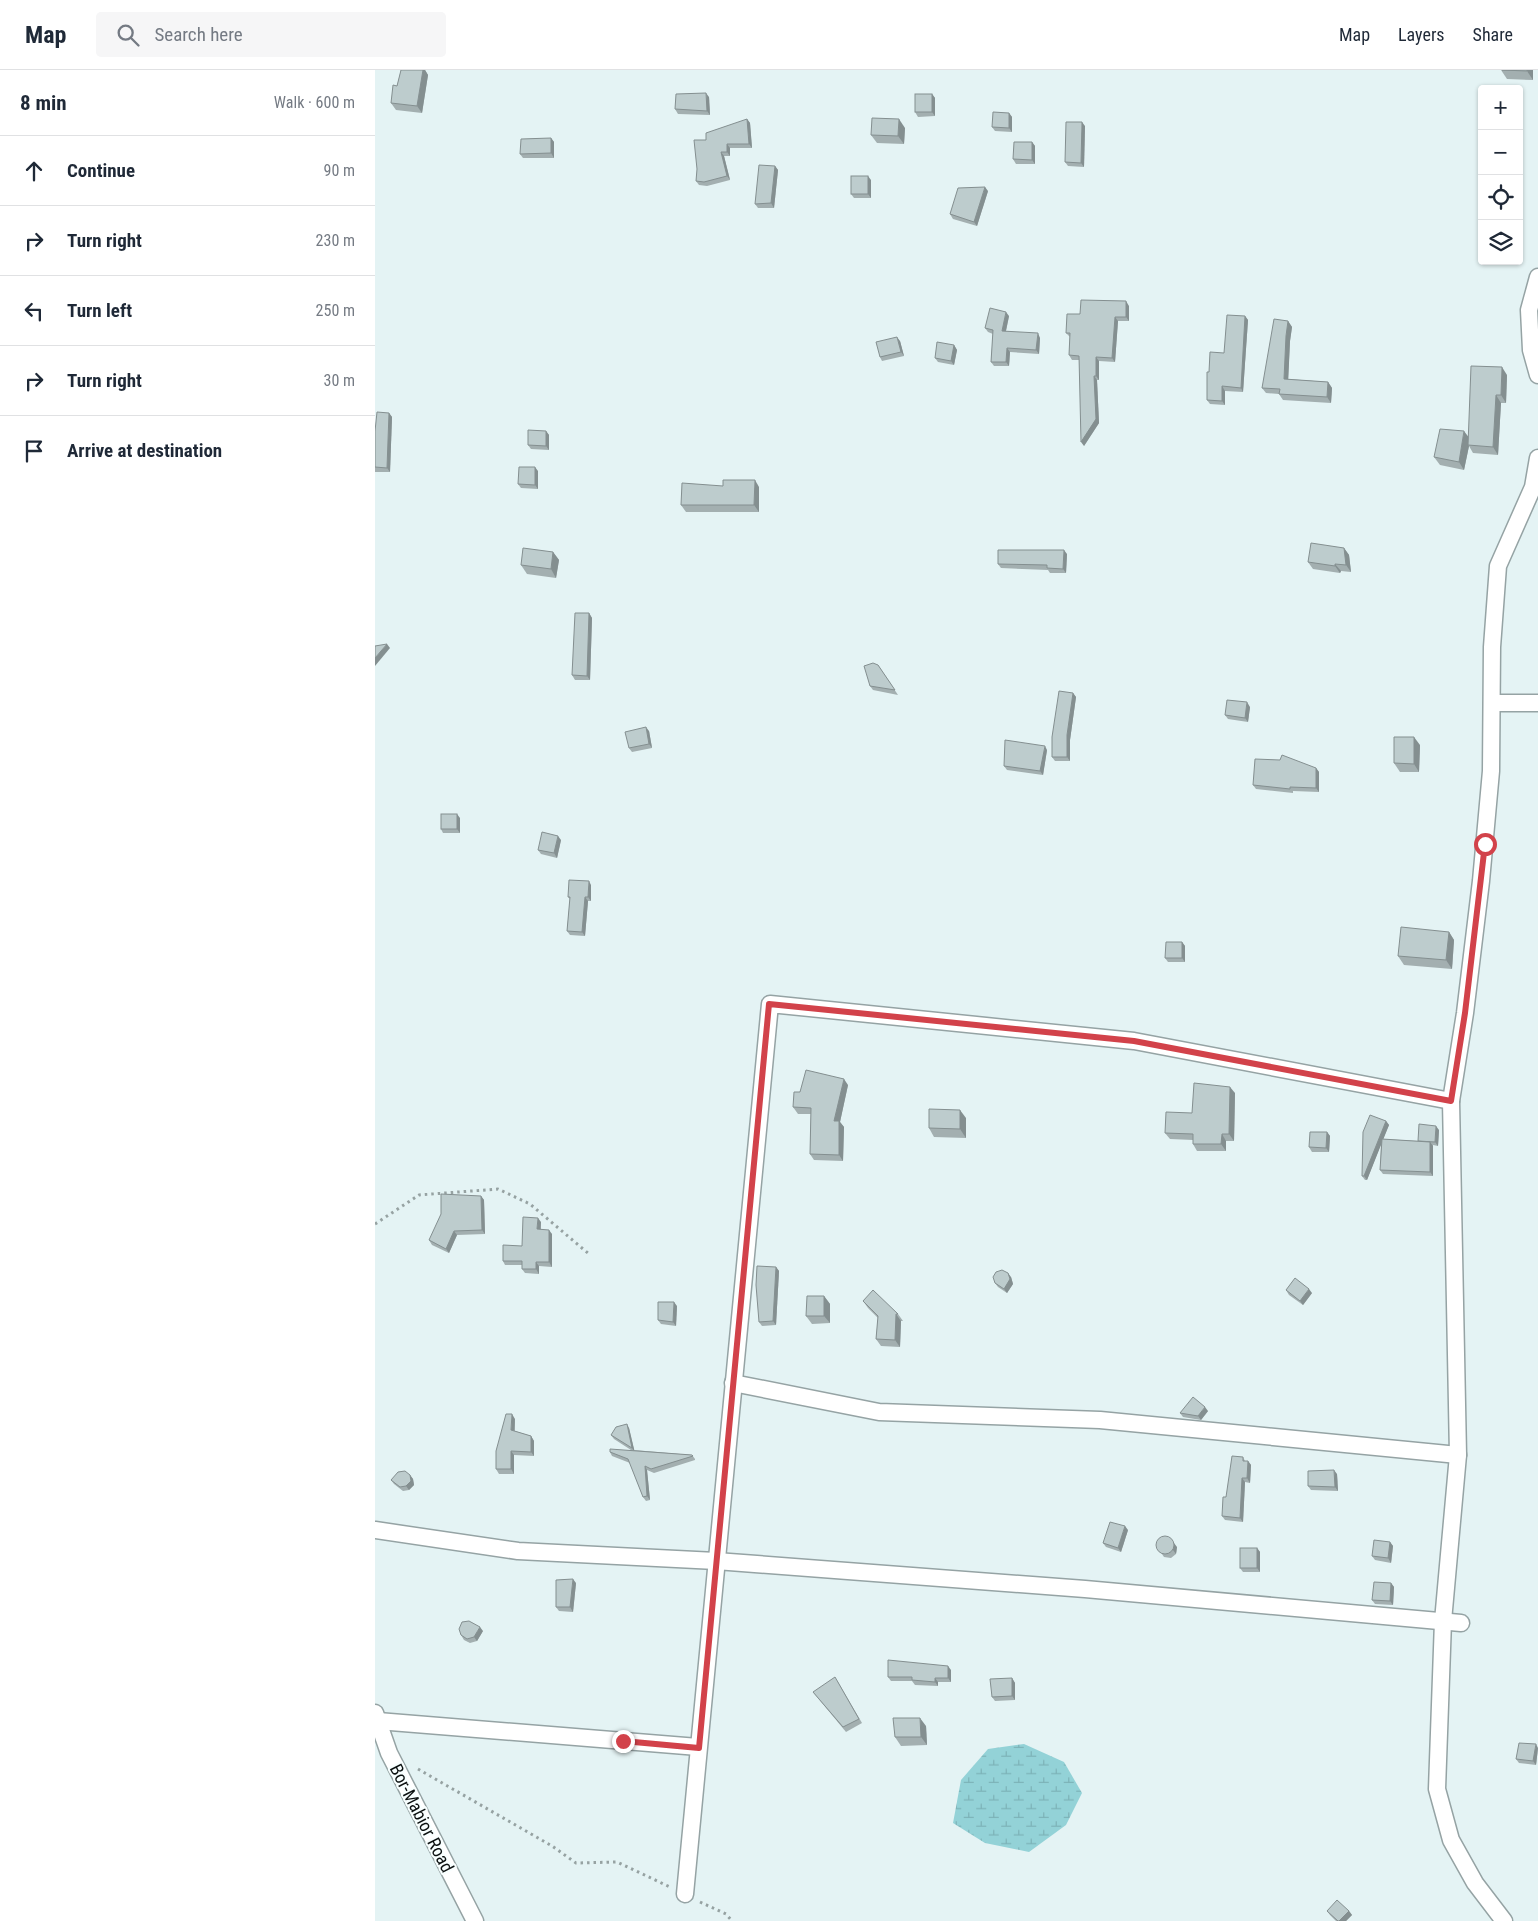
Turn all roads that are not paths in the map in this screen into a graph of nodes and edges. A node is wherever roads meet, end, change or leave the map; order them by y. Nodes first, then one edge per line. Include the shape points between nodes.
1 (1538, 277) edge
2 (1538, 374) edge
3 (1538, 458) edge
4 (1492, 703) junction
5 (1538, 703) edge
6 (1451, 1101) junction
7 (733, 1383) junction
8 (1458, 1455) junction
9 (375, 1530) edge
10 (716, 1561) junction
11 (1443, 1621) junction
12 (1461, 1623) dead end
13 (376, 1717) edge
14 (699, 1748) junction
15 (685, 1894) road end
16 (475, 1921) edge
17 (1504, 1921) edge

1 - 2 street via 1529,310 1531,350
3 - 4 street via 1533,487 1498,566
4 - 5 street
4 - 6 street via 1491,771 1481,881
6 - 7 street via 1134,1041 769,1004
6 - 8 street
7 - 8 street via 879,1412 1100,1420
7 - 10 street
8 - 11 street
9 - 10 street via 518,1551
10 - 11 street
10 - 14 street
11 - 12 street
11 - 17 street via 1437,1789 1451,1840 1475,1883
13 - 14 street
13 - 16 street, Bor-Mabior Road via 389,1753
14 - 15 street

